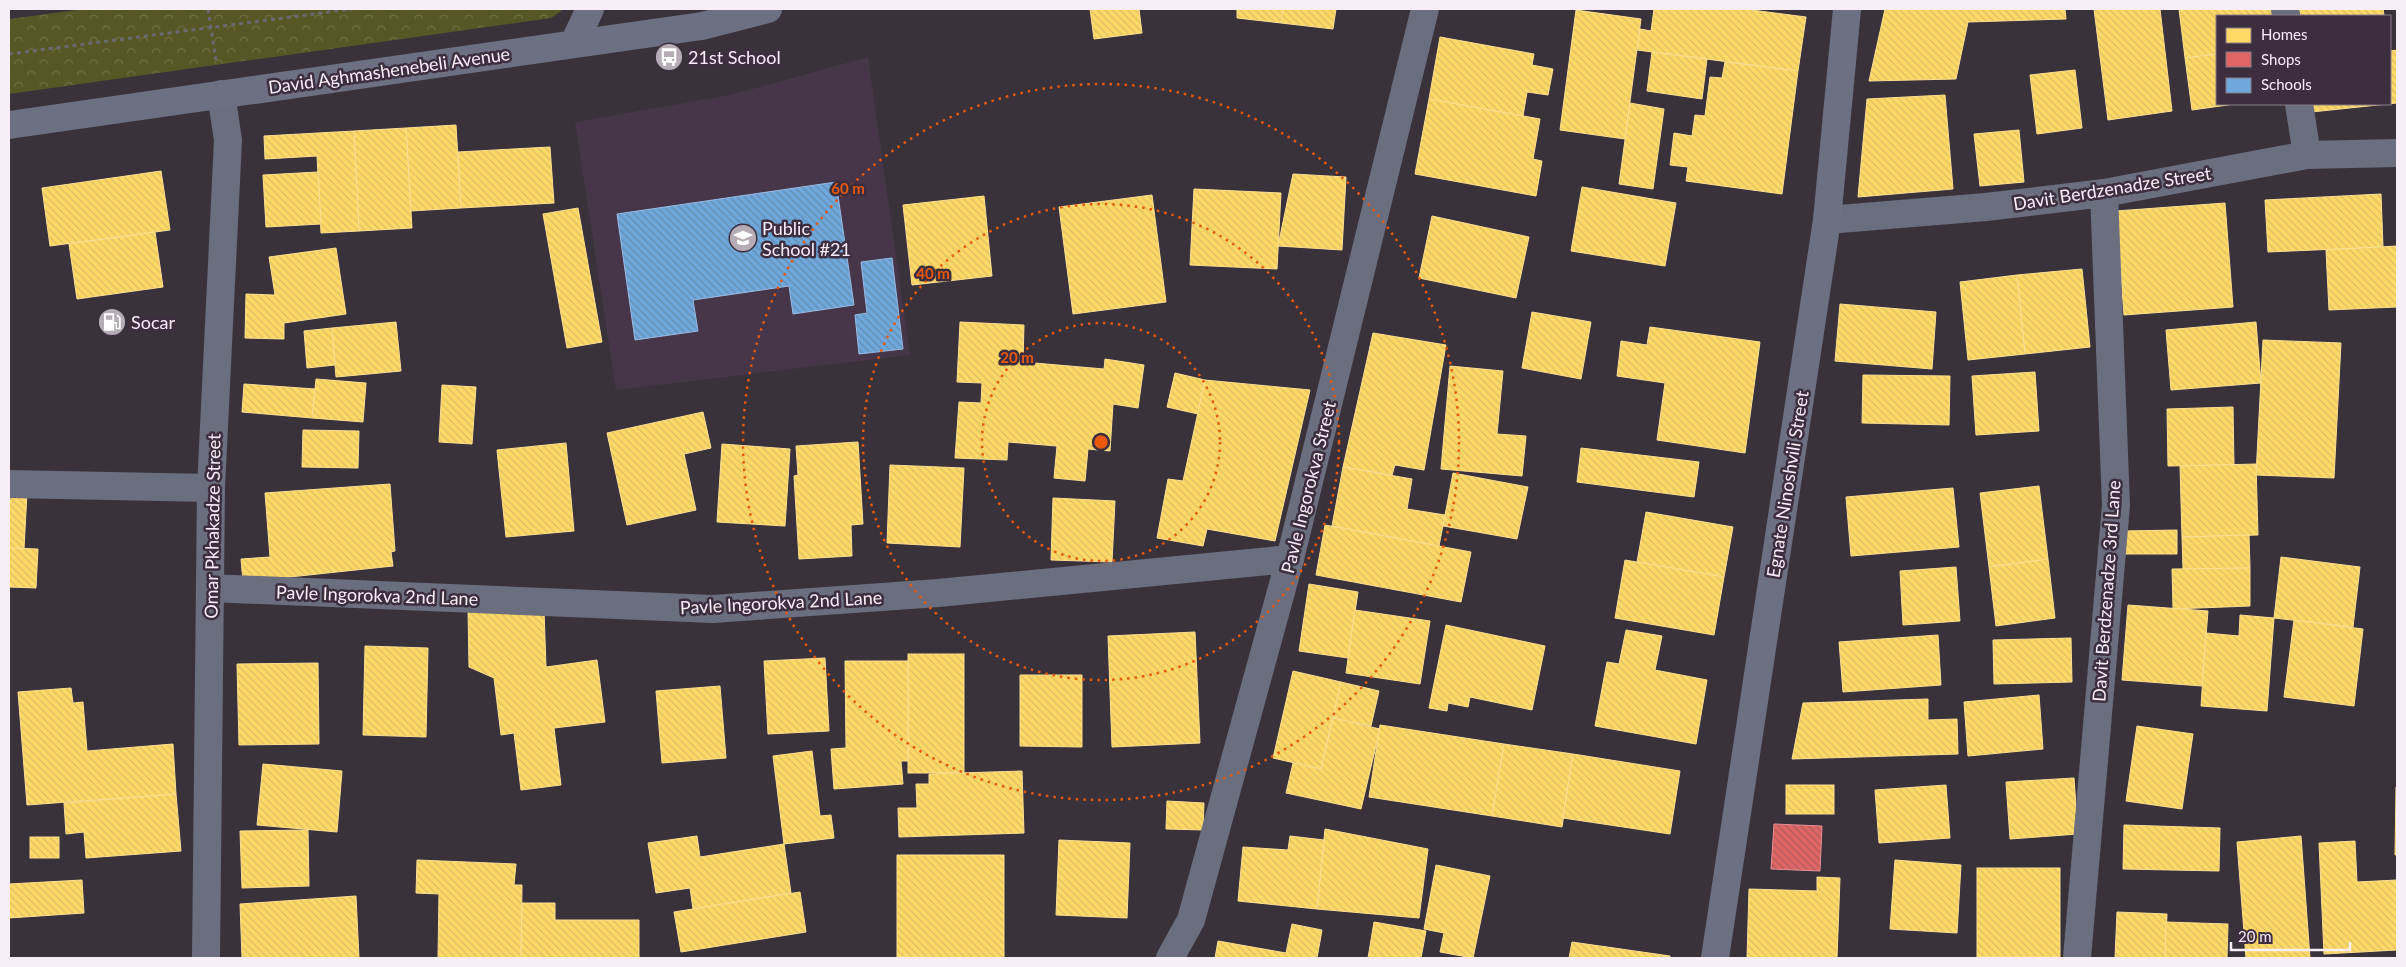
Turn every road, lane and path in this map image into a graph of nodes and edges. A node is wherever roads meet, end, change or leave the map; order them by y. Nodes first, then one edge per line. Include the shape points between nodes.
1 (208, 9) edge
2 (352, 9) edge
3 (590, 9) edge
4 (768, 9) edge
5 (1425, 9) edge
6 (1848, 9) edge
7 (716, 14) edge
8 (211, 26) junction
9 (574, 43) junction
10 (9, 54) edge
11 (221, 94) junction
12 (2299, 105) edge
13 (9, 125) edge
14 (2397, 153) edge
15 (2307, 155) junction
16 (2104, 192) junction
17 (1827, 220) junction
18 (9, 484) edge
19 (210, 488) junction
20 (1290, 559) junction
21 (210, 588) junction
22 (206, 958) edge
23 (1170, 958) edge
24 (1714, 958) edge
25 (2077, 958) edge

1 - 8 path
2 - 8 path
3 - 9 main road
4 - 7 main road, David Aghmashenebeli Avenue
5 - 20 street, Pavle Ingorokva Street
6 - 17 main road, Egnate Ninoshvili Street
7 - 9 main road, David Aghmashenebeli Avenue via 702,26
8 - 10 path
8 - 11 path
9 - 11 main road, David Aghmashenebeli Avenue
11 - 13 main road, David Aghmashenebeli Avenue
11 - 19 street, Omar Pkhakadze Street via 228,140
12 - 15 street
14 - 15 street, Davit Berdzenadze Street
15 - 16 street, Davit Berdzenadze Street
16 - 17 street, Davit Berdzenadze Street
16 - 25 street, Davit Berdzenadze 3rd Lane via 2116,505
17 - 24 main road, Egnate Ninoshvili Street
18 - 19 street
19 - 21 street, Omar Pkhakadze Street
20 - 21 street, Pavle Ingorokva 2nd Lane via 938,593 713,609
20 - 23 street, Pavle Ingorokva Street via 1191,920
21 - 22 street, Omar Pkhakadze Street

